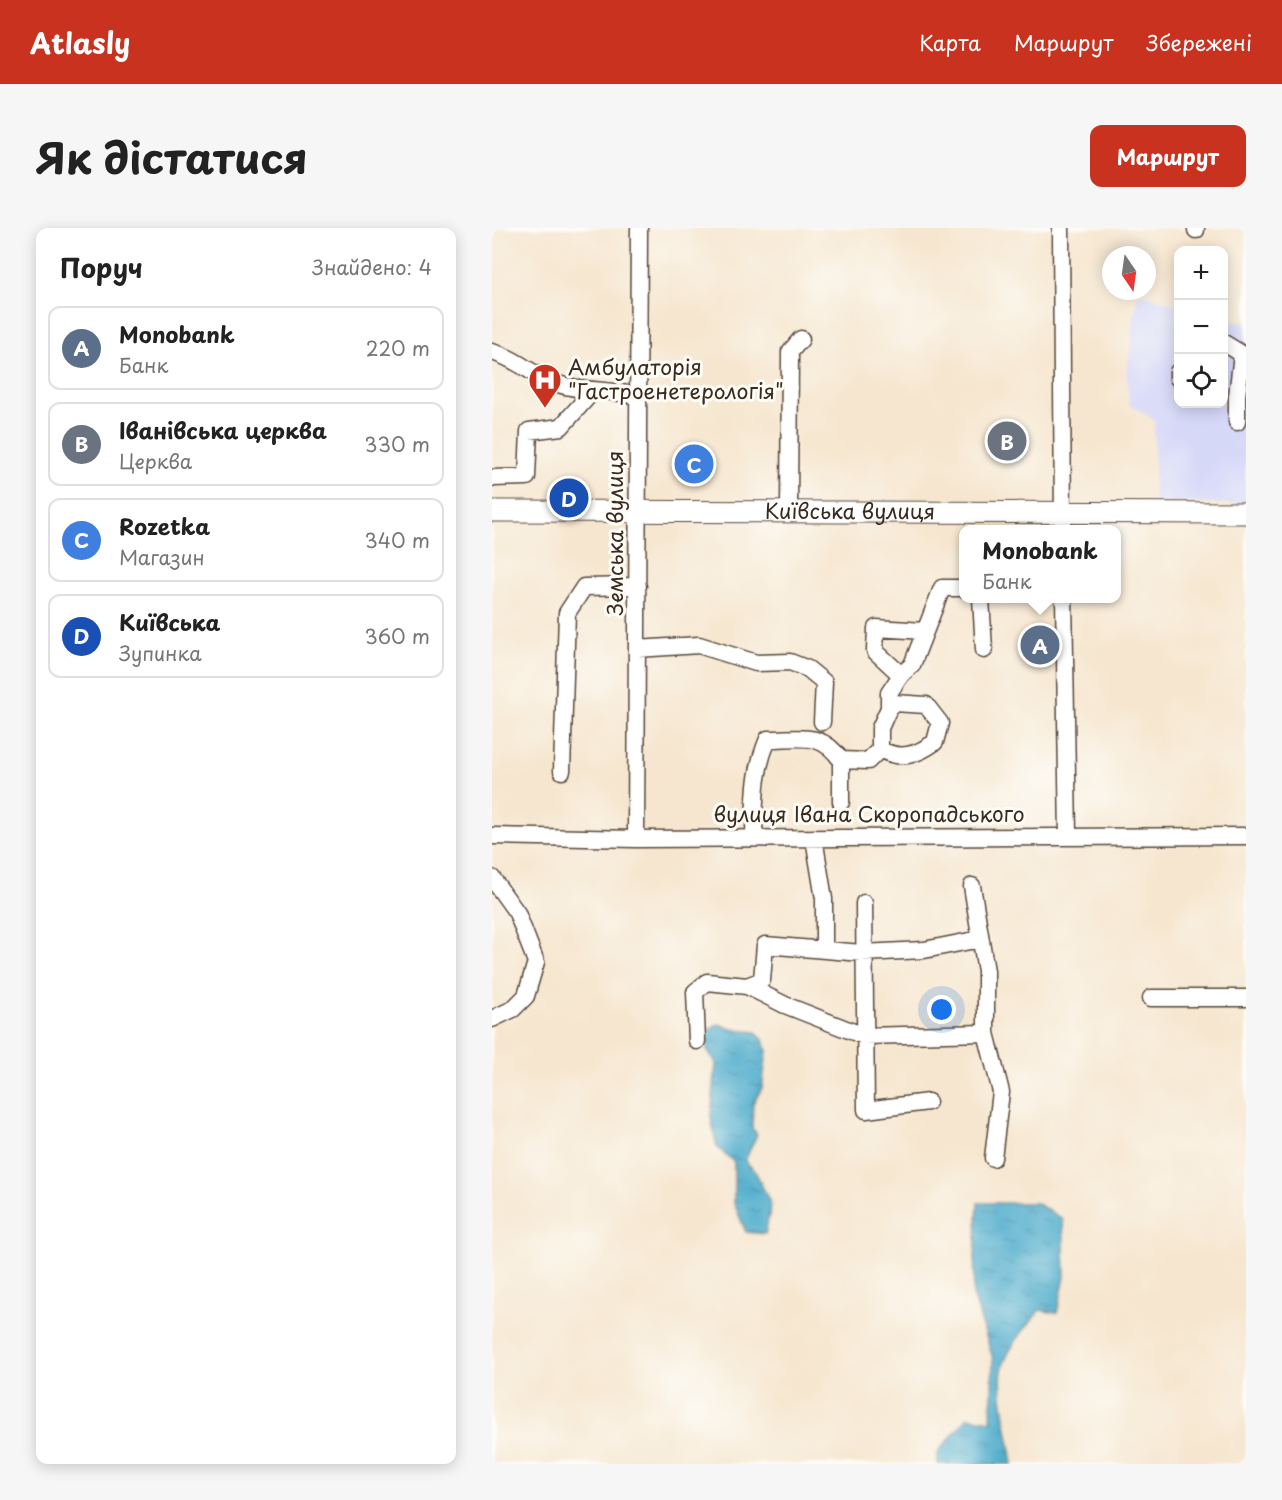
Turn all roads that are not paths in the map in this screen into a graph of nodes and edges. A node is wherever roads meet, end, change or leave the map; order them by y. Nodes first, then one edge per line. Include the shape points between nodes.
1 (639, 228) edge
2 (1061, 228) edge
3 (801, 339) dead end
4 (1228, 345) edge
5 (492, 352) edge
6 (1244, 355) edge
7 (592, 392) junction
8 (1230, 396) edge
9 (639, 397) junction
10 (1237, 422) dead end
11 (492, 478) edge
12 (492, 511) edge
13 (639, 511) junction
14 (789, 511) junction
15 (1246, 513) edge
16 (1062, 521) edge
17 (638, 586) junction
18 (959, 588) edge
19 (981, 603) edge
20 (1064, 603) edge
21 (925, 631) junction
22 (637, 649) junction
23 (984, 650) dead end
24 (901, 675) junction
25 (889, 708) junction
26 (822, 722) dead end
27 (880, 749) junction
28 (841, 760) junction
29 (562, 771) dead end
30 (841, 802) dead end
31 (492, 836) edge
32 (1068, 836) junction
33 (1246, 836) edge
34 (754, 838) junction
35 (814, 838) junction
36 (636, 839) junction
37 (492, 878) edge
38 (972, 886) dead end
39 (864, 903) dead end
40 (980, 939) junction
41 (824, 949) junction
42 (862, 952) junction
43 (747, 986) junction
44 (1152, 998) dead end
45 (1246, 998) edge
46 (492, 1019) edge
47 (986, 1033) junction
48 (864, 1036) junction
49 (697, 1041) dead end
50 (928, 1102) dead end
51 (993, 1158) dead end

1 - 9 street, Земська вулиця
2 - 16 street
3 - 14 street via 790,352
4 - 6 street
5 - 7 street via 508,356 553,383
6 - 8 street
7 - 9 street via 626,392
7 - 11 street via 561,427 529,431 527,477
8 - 10 street
9 - 13 street, Земська вулиця
12 - 13 main road, Київська вулиця
13 - 14 main road, Київська вулиця
13 - 17 street, Земська вулиця
14 - 16 main road, Київська вулиця
15 - 16 main road, Київська вулиця
17 - 22 street, Земська вулиця
17 - 29 street via 584,587 567,614
18 - 21 street via 942,588
19 - 23 street
20 - 32 street
21 - 24 street via 912,665
21 - 24 street via 876,628 875,651
22 - 26 street via 699,645 756,663 790,662 808,669 824,682
22 - 36 street, Земська вулиця
24 - 25 street via 889,693
25 - 27 street via 880,728
25 - 27 street via 894,703 926,705 940,723 935,742 918,754 892,756
27 - 28 street via 868,761
28 - 30 street
28 - 34 street via 831,745 815,739 768,740 758,761 755,781
31 - 36 street, вулиця Івана Скоропадського
32 - 33 street, вулиця Івана Скоропадського
32 - 35 street, вулиця Івана Скоропадського
34 - 35 street, вулиця Івана Скоропадського
34 - 36 street, вулиця Івана Скоропадського
35 - 41 street via 824,899
37 - 46 street via 517,913 536,962 526,996 513,1009
38 - 40 street
39 - 42 street
40 - 42 street via 924,950
40 - 47 street via 986,971
41 - 42 street
41 - 43 street via 765,945 762,980
42 - 48 street
43 - 48 street
43 - 49 street via 707,982 695,992
44 - 45 street
47 - 48 street
47 - 51 street via 1001,1092
48 - 50 street via 866,1110

